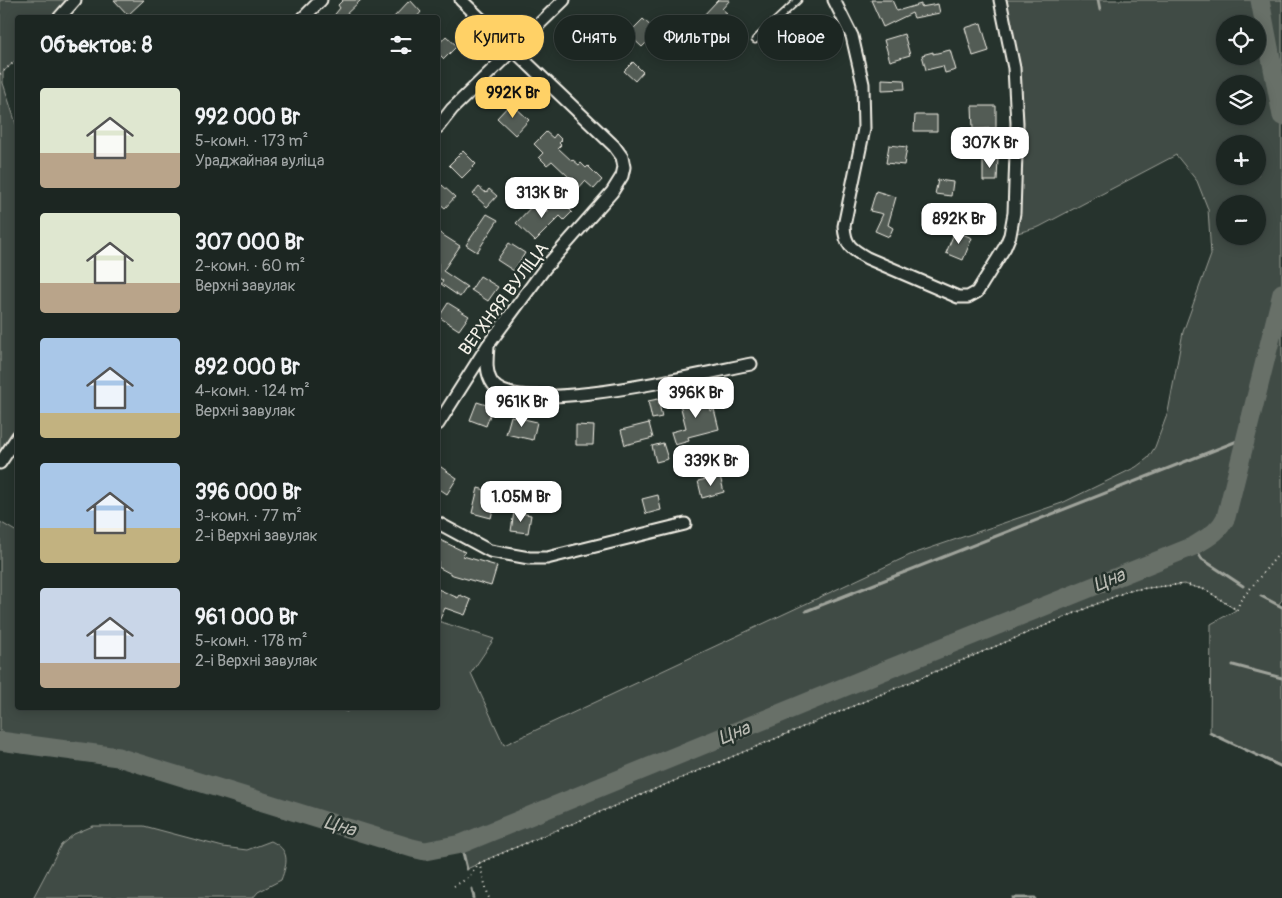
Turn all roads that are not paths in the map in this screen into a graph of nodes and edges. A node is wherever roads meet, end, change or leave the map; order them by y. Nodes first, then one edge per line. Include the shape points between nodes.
1 (74, 0) edge
2 (321, 0) edge
3 (461, 0) edge
4 (564, 0) edge
5 (798, 0) edge
6 (834, 0) edge
7 (1000, 0) edge
8 (61, 15) edge
9 (306, 15) edge
10 (476, 15) edge
11 (544, 19) edge
12 (755, 40) dead end
13 (502, 60) edge
14 (523, 60) edge
15 (440, 124) edge
16 (488, 345) junction
17 (751, 364) dead end
18 (440, 421) edge
19 (15, 440) edge
20 (0, 463) edge
21 (440, 524) edge
22 (685, 524) dead end

1 - 8 street
2 - 9 street
3 - 10 street
4 - 11 street
5 - 12 lane
6 - 7 street via 852,36 862,84 864,129 844,226 845,237 854,251 867,258 958,297 968,297 977,292 1006,247 1014,213 1017,124 1014,68
13 - 15 street
14 - 16 street, ВЕРХНЯЯ ВУЛІЦА via 614,146 624,167 612,192 545,268
16 - 17 street via 486,364 493,384 522,396 624,390
16 - 18 street, ВЕРХНЯЯ ВУЛІЦА
19 - 20 street
21 - 22 street via 490,551 547,558

